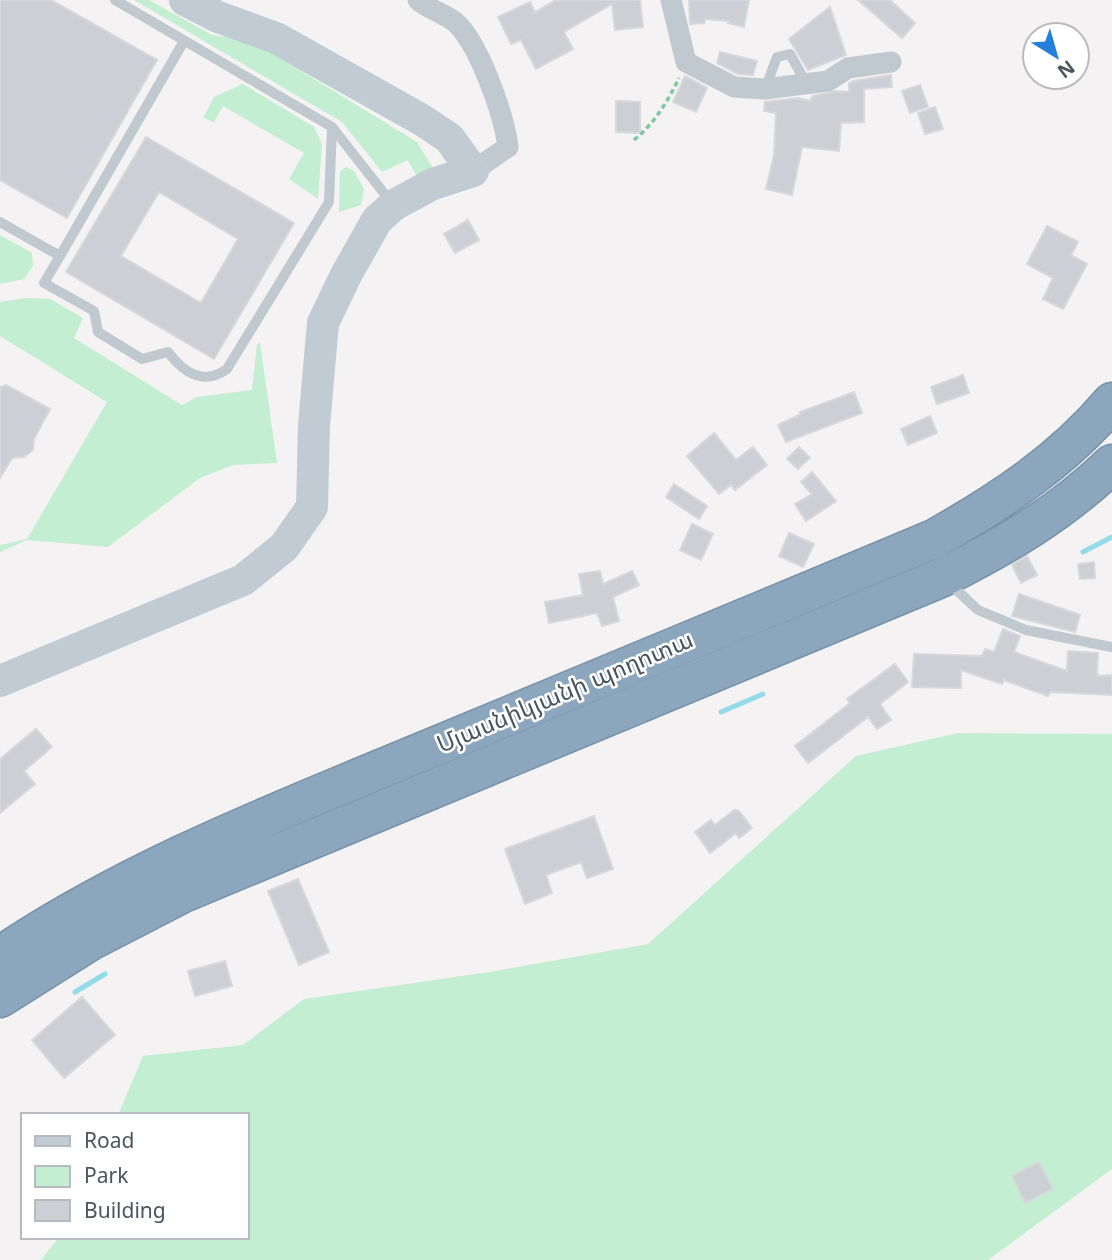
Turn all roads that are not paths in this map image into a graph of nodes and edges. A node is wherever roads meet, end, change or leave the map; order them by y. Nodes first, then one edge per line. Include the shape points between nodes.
1 (115, 0) edge
2 (185, 0) edge
3 (418, 0) edge
4 (671, 0) edge
5 (184, 41) junction
6 (891, 62) dead end
7 (806, 83) junction
8 (765, 89) junction
9 (332, 127) junction
10 (473, 171) junction
11 (394, 205) junction
12 (0, 222) edge
13 (60, 256) junction
14 (1112, 402) edge
15 (1112, 464) edge
16 (943, 577) junction
17 (1112, 647) edge
18 (0, 681) edge
19 (0, 956) edge
20 (0, 998) edge

1 - 5 lane
2 - 10 street via 276,38 422,120 449,138
3 - 10 street via 457,24 476,49 505,124 508,147
4 - 8 street via 686,62 734,87
5 - 9 lane
5 - 13 lane
6 - 7 street via 848,68 828,80
7 - 8 street
7 - 8 lane via 790,54 777,57
9 - 11 lane
9 - 13 lane via 329,202 227,369 218,375 187,373 168,352 142,359 98,332 94,311 44,283
10 - 11 street via 433,184
11 - 18 street via 377,220 323,323 312,507 284,547 243,580
12 - 13 lane
14 - 19 highway, Մյասնիկյանի պողոտա via 1091,427 1009,495 934,538 284,809 157,867
15 - 16 highway, Մյասնիկյանի պողոտա via 1065,506 1014,542
16 - 17 lane via 978,610 1026,630
16 - 20 highway, Մյասնիկյանի պողոտա via 183,893 92,940

